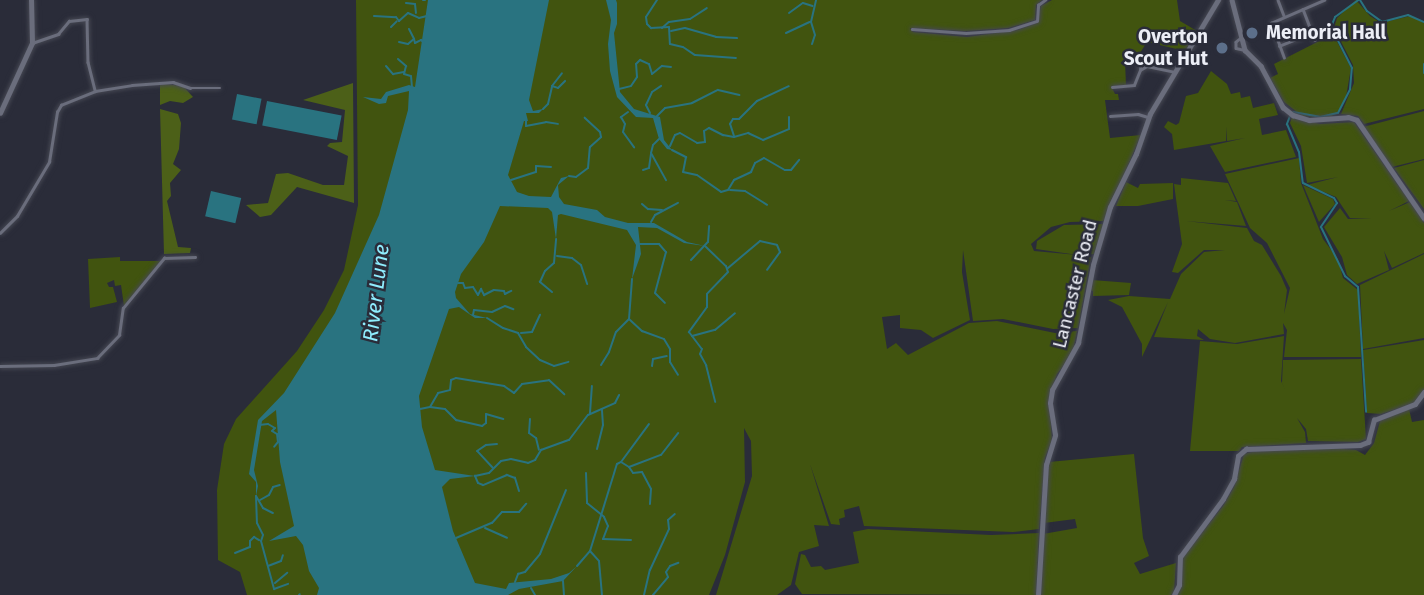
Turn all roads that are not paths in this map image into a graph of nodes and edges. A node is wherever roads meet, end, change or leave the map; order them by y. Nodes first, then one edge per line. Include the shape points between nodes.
1 (30, 0) edge
2 (1045, 0) edge
3 (1218, 0) edge
4 (1232, 0) edge
5 (1278, 0) edge
6 (1324, 0) edge
7 (1303, 9) junction
8 (1284, 16) junction
9 (912, 29) dead end
10 (1312, 33) junction
11 (1315, 40) dead end
12 (32, 43) junction
13 (1279, 46) junction
14 (1284, 58) dead end
15 (1139, 62) dead end
16 (1141, 69) junction
17 (1175, 72) junction
18 (220, 88) dead end
19 (94, 91) junction
20 (1116, 92) dead end
21 (0, 113) edge
22 (1110, 116) dead end
23 (1149, 117) junction
24 (1424, 218) edge
25 (0, 233) edge
26 (195, 257) dead end
27 (0, 366) edge
28 (1424, 392) edge
29 (1038, 595) edge
30 (1174, 595) edge

1 - 12 street
2 - 9 street via 1038,5 1037,21 1009,30
3 - 17 street, Lancaster Road
4 - 24 street via 1245,50 1261,66 1275,95 1291,113 1321,122 1357,120
5 - 8 street
6 - 7 street
7 - 8 street
7 - 10 street
8 - 13 street via 1270,25
10 - 11 street
10 - 13 street
12 - 19 street via 58,34 69,21 87,19
12 - 21 street
13 - 14 street
15 - 16 street
16 - 17 street via 1152,65
16 - 20 street via 1134,85 1114,87
17 - 23 street, Lancaster Road
18 - 19 street via 164,82
19 - 25 street via 59,107 49,162 17,216
22 - 23 street
23 - 29 street, Lancaster Road via 1110,207 1093,265 1079,344 1052,390 1055,435 1046,465
26 - 27 street via 164,258 123,308 119,335 97,358
28 - 30 street via 1415,404 1374,420 1368,442 1360,445 1246,449 1238,457 1234,479 1223,499 1180,557

